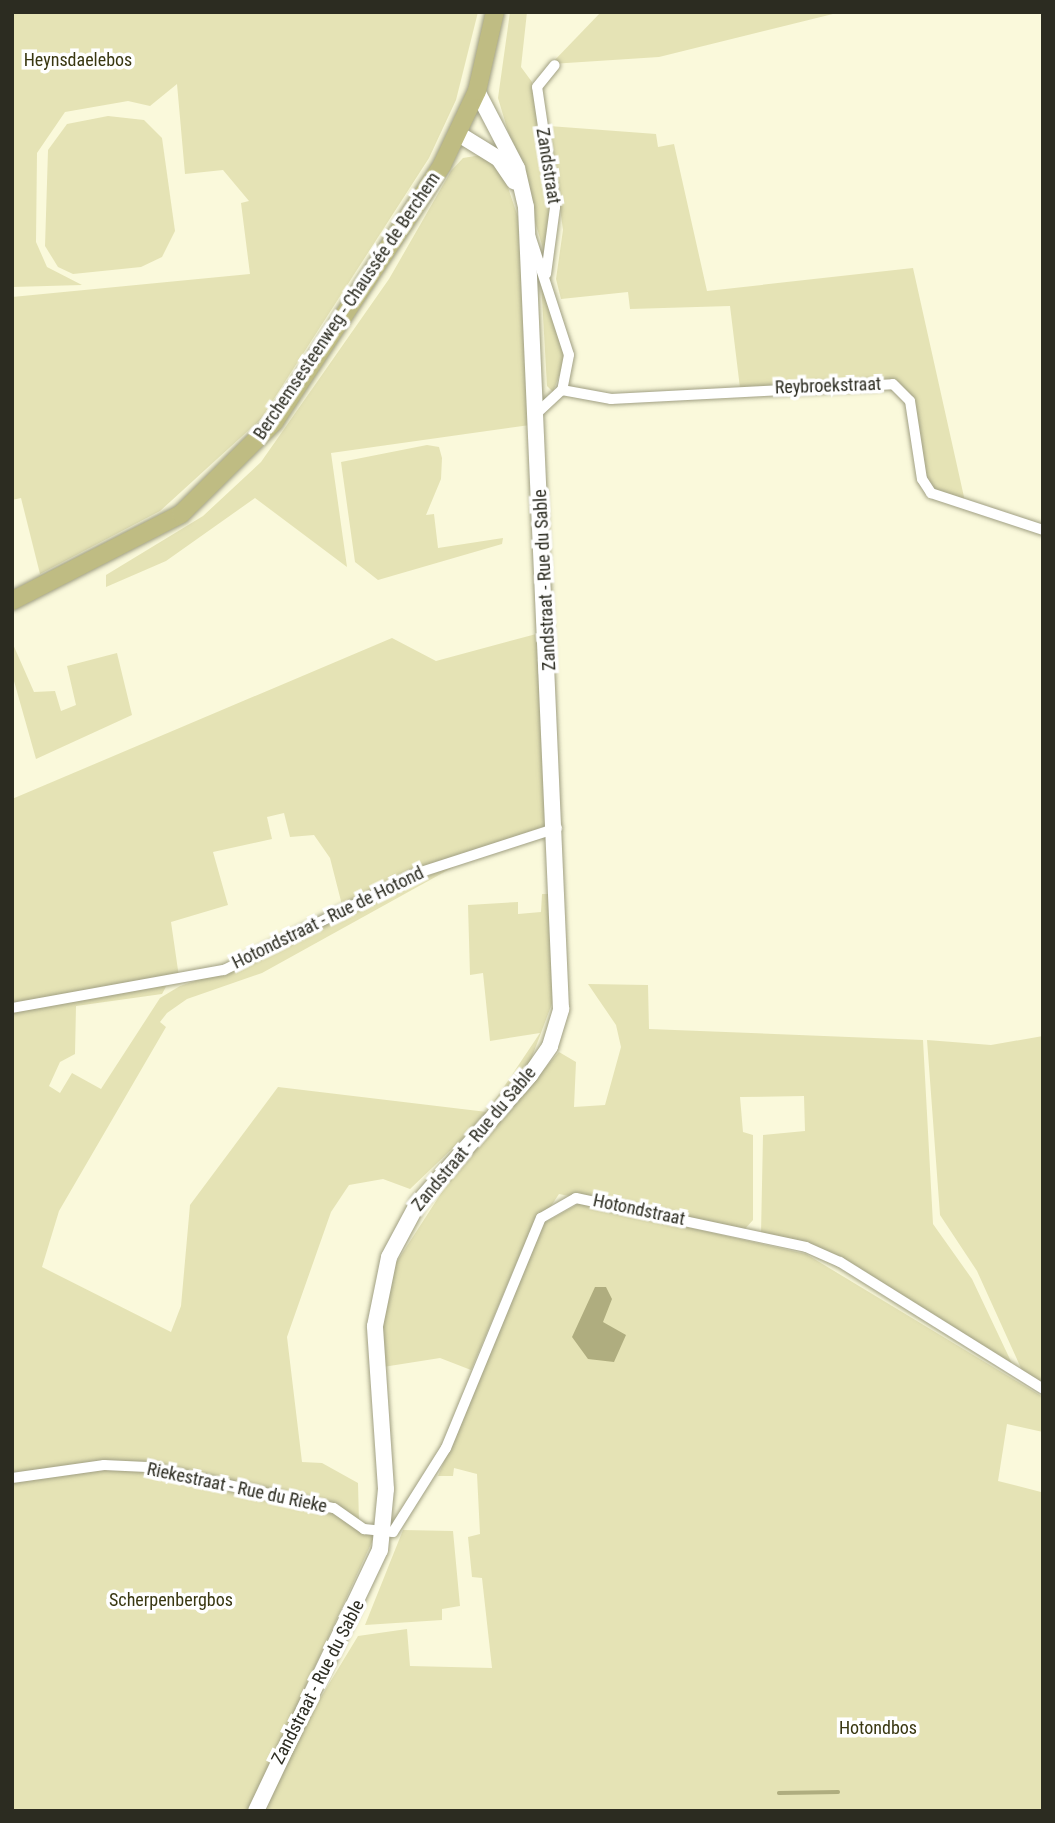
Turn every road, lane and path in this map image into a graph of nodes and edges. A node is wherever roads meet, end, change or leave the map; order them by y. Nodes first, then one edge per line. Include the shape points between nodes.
1 (495, 12) edge
2 (555, 65) dead end
3 (477, 91) junction
4 (457, 133) junction
5 (527, 227) junction
6 (546, 274) junction
7 (562, 390) junction
8 (537, 413) junction
9 (1043, 530) edge
10 (12, 601) edge
11 (557, 828) junction
12 (12, 1008) edge
13 (1043, 1389) edge
14 (12, 1478) edge
15 (377, 1534) junction
16 (256, 1811) edge

1 - 3 main road, Berchemsesteenweg - Chaussée de Berchem
2 - 6 street, Zandstraat via 537,87 555,207
3 - 4 main road, Berchemsesteenweg - Chaussée de Berchem
3 - 5 main road, Zandstraat - Rue du Sable via 517,168
4 - 5 main road, Zandstraat - Rue du Sable via 509,170
4 - 10 main road, Berchemsesteenweg - Chaussée de Berchem via 391,246 251,448 181,514
5 - 6 street, Zandstraat
5 - 8 main road, Zandstraat - Rue du Sable
6 - 7 street, Zandstraat via 569,355
7 - 8 street
7 - 9 street, Reybroekstraat via 611,398 893,384 910,401 922,480 931,493
8 - 11 main road, Zandstraat - Rue du Sable
11 - 12 street, Hotondstraat - Rue de Hotond via 418,873 224,970
11 - 15 main road, Zandstraat - Rue du Sable via 563,986 550,1046 507,1106 418,1203 380,1283 375,1335 385,1479
13 - 15 street, Hotondstraat via 840,1262 806,1247 576,1198 541,1218 446,1448 401,1526
14 - 15 street, Riekestraat - Rue du Rieke via 104,1465 147,1467 334,1508
15 - 16 main road, Zandstraat - Rue du Sable via 370,1582

